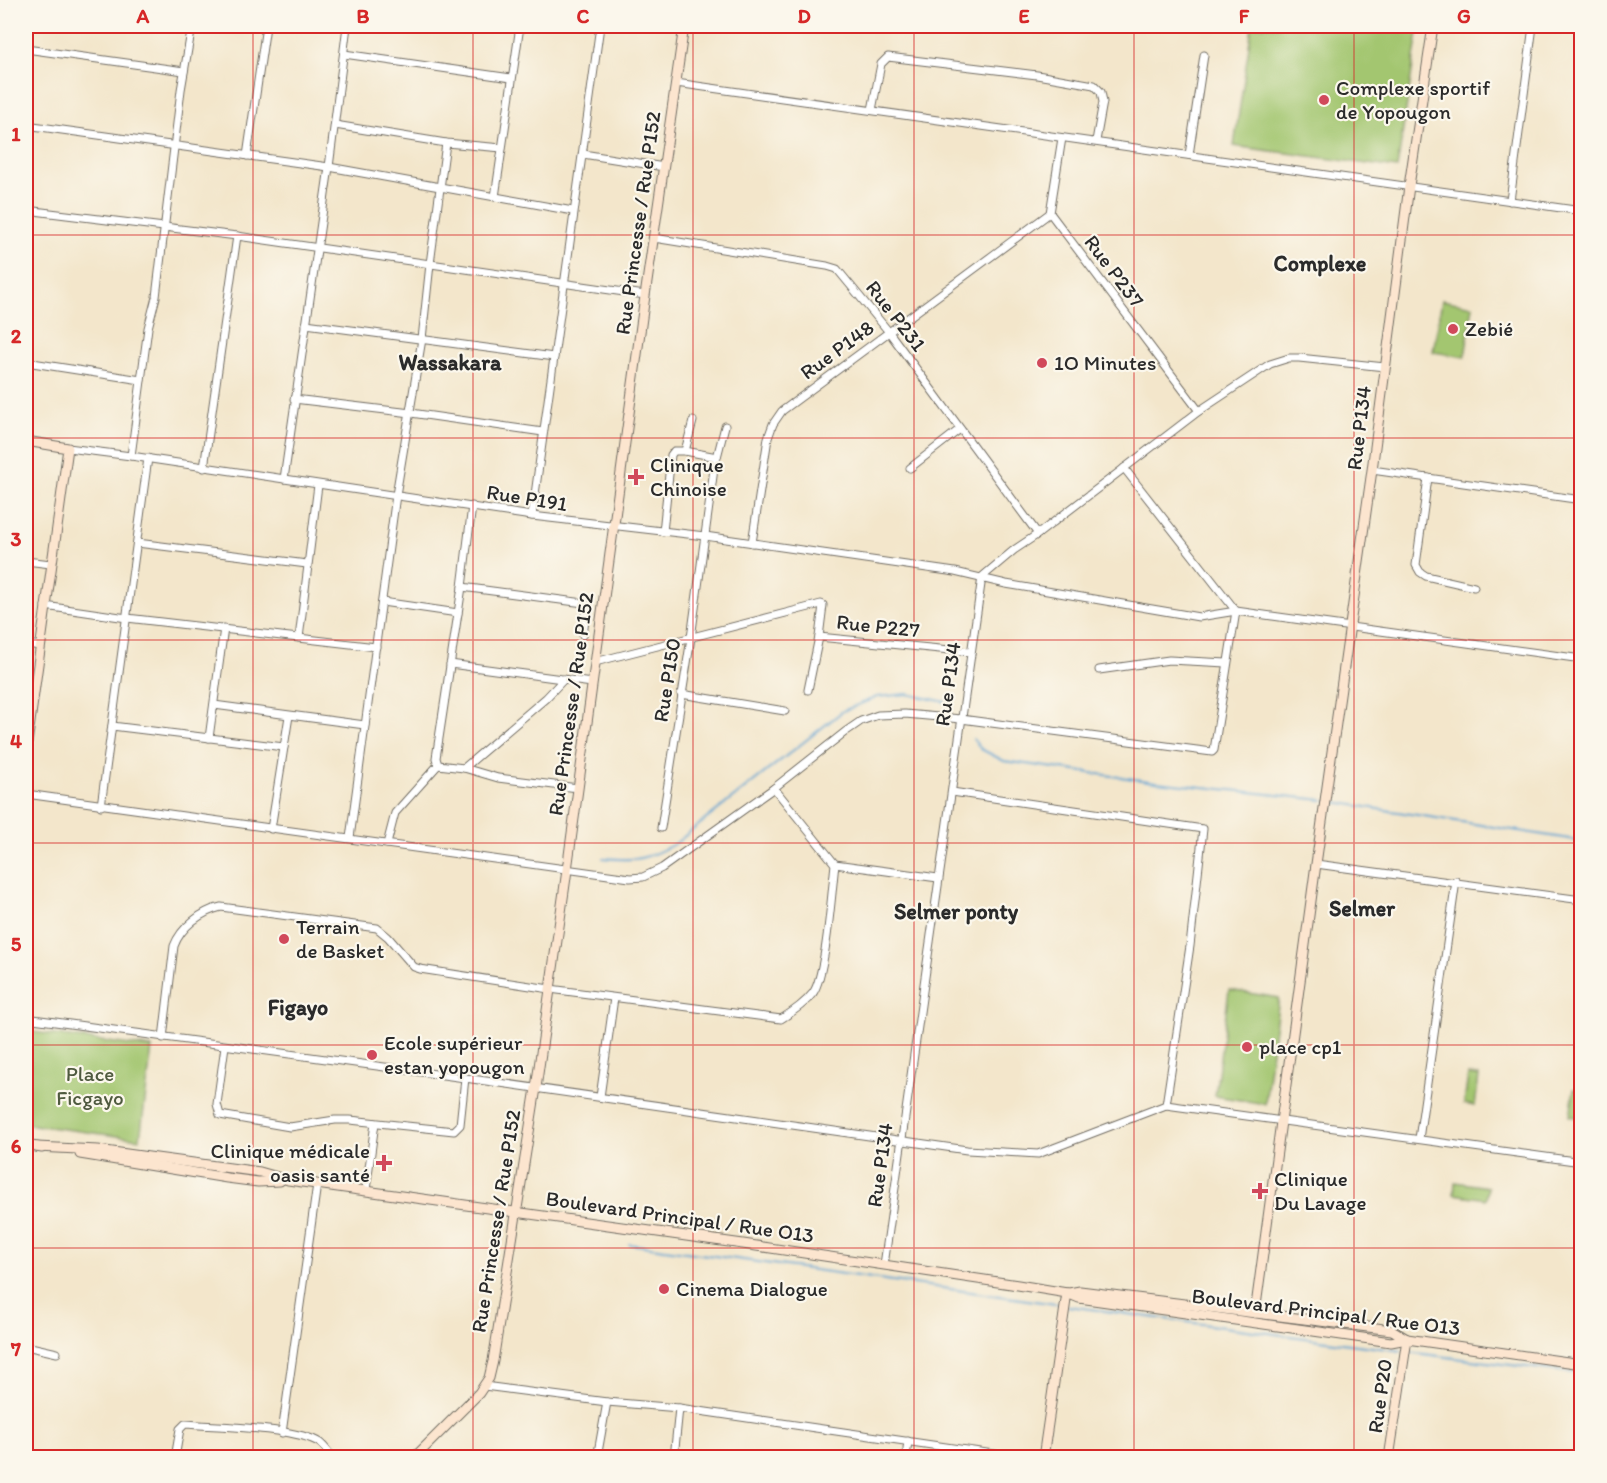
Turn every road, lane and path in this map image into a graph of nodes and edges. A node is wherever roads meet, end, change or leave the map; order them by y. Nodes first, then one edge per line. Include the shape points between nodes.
1 (192, 26) edge
2 (266, 26) edge
3 (347, 26) edge
4 (520, 26) edge
5 (600, 26) edge
6 (684, 26) edge
7 (1433, 26) edge
8 (1533, 26) edge
9 (26, 50) edge
10 (344, 54) junction
11 (1204, 55) dead end
12 (184, 71) junction
13 (511, 78) junction
14 (676, 83) junction
15 (872, 111) junction
16 (26, 125) edge
17 (335, 125) junction
18 (1062, 138) junction
19 (1096, 141) junction
20 (446, 143) junction
21 (174, 147) junction
22 (502, 148) junction
23 (583, 154) junction
24 (1189, 155) junction
25 (247, 156) junction
26 (329, 167) junction
27 (664, 167) junction
28 (441, 186) junction
29 (1409, 186) junction
30 (495, 197) junction
31 (1510, 201) junction
32 (26, 210) edge
33 (1581, 210) edge
34 (573, 211) junction
35 (1050, 213) junction
36 (164, 228) junction
37 (237, 236) junction
38 (654, 238) junction
39 (317, 249) junction
40 (430, 264) junction
41 (565, 283) junction
42 (645, 295) junction
43 (306, 324) junction
44 (889, 332) junction
45 (422, 339) junction
46 (554, 357) junction
47 (26, 362) edge
48 (1385, 367) junction
49 (141, 380) junction
50 (294, 399) junction
51 (1199, 411) junction
52 (411, 413) junction
53 (693, 421) dead end
54 (725, 426) dead end
55 (960, 429) junction
56 (543, 432) junction
57 (26, 441) edge
58 (68, 448) junction
59 (686, 451) junction
60 (131, 456) junction
61 (717, 457) junction
62 (148, 458) junction
63 (204, 468) junction
64 (910, 468) dead end
65 (1124, 468) junction
66 (1372, 470) junction
67 (284, 478) junction
68 (1428, 478) junction
69 (318, 485) junction
70 (396, 495) junction
71 (1581, 501) edge
72 (472, 506) junction
73 (532, 516) junction
74 (614, 526) junction
75 (663, 532) junction
76 (1038, 534) junction
77 (705, 536) junction
78 (137, 543) junction
79 (752, 543) junction
80 (26, 561) edge
81 (51, 564) junction
82 (308, 564) junction
83 (982, 578) junction
84 (462, 587) junction
85 (1474, 587) dead end
86 (382, 602) junction
87 (45, 606) junction
88 (1236, 611) junction
89 (458, 613) junction
90 (127, 618) junction
91 (1349, 626) junction
92 (224, 628) junction
93 (583, 635) dead end
94 (819, 637) junction
95 (299, 638) junction
96 (691, 638) junction
97 (26, 644) edge
98 (40, 646) junction
99 (376, 647) junction
100 (970, 652) junction
101 (1581, 659) edge
102 (595, 662) junction
103 (1227, 663) junction
104 (450, 664) junction
105 (1099, 670) dead end
106 (564, 679) junction
107 (592, 682) junction
108 (807, 690) dead end
109 (681, 694) junction
110 (214, 705) junction
111 (785, 711) dead end
112 (289, 716) junction
113 (961, 719) junction
114 (365, 724) junction
115 (112, 726) junction
116 (209, 738) junction
117 (284, 747) junction
118 (26, 751) edge
119 (438, 765) junction
120 (464, 768) junction
121 (578, 788) junction
122 (774, 788) junction
123 (952, 792) junction
124 (26, 794) edge
125 (101, 806) junction
126 (661, 828) dead end
127 (271, 829) junction
128 (350, 838) junction
129 (387, 844) junction
130 (835, 864) junction
131 (1316, 864) junction
132 (567, 870) junction
133 (938, 878) junction
134 (1456, 881) junction
135 (1581, 900) edge
136 (550, 989) junction
137 (614, 998) junction
138 (26, 1018) edge
139 (164, 1038) junction
140 (225, 1046) junction
141 (465, 1078) junction
142 (536, 1088) junction
143 (600, 1097) junction
144 (1166, 1105) junction
145 (1282, 1120) junction
146 (375, 1123) junction
147 (1419, 1139) junction
148 (902, 1140) junction
149 (26, 1145) edge
150 (1581, 1162) edge
151 (317, 1184) junction
152 (366, 1190) junction
153 (515, 1211) junction
154 (884, 1265) junction
155 (1066, 1293) junction
156 (1255, 1313) junction
157 (1407, 1339) junction
158 (26, 1346) edge
159 (57, 1353) dead end
160 (1581, 1364) edge
161 (484, 1386) junction
162 (607, 1402) junction
163 (679, 1408) junction
164 (282, 1432) junction
165 (909, 1441) junction
166 (415, 1457) edge
167 (175, 1458) edge
168 (333, 1458) edge
169 (426, 1458) edge
170 (597, 1458) edge
171 (674, 1458) edge
172 (906, 1458) edge
173 (1021, 1458) edge
174 (1043, 1458) edge
175 (1389, 1458) edge

1 - 12 street
2 - 25 street
3 - 10 street
4 - 13 street
5 - 23 street
6 - 14 street, Rue Princesse / Rue P152
7 - 29 street, Rue P134
8 - 31 street
9 - 12 street
10 - 13 street
10 - 17 street
11 - 24 street
12 - 21 street
13 - 22 street
14 - 15 street
14 - 27 street, Rue Princesse / Rue P152
15 - 18 street
15 - 19 street via 881,64 888,57 1037,75 1094,85 1101,92
16 - 21 street
17 - 20 street
17 - 26 street
18 - 19 street
18 - 35 street
19 - 24 street
20 - 22 street
20 - 28 street
21 - 25 street
21 - 36 street
22 - 30 street
23 - 27 street
23 - 34 street
24 - 29 street
25 - 26 street
26 - 28 street
26 - 39 street
27 - 38 street, Rue Princesse / Rue P152
28 - 30 street
28 - 40 street
29 - 31 street
29 - 48 street, Rue P134
30 - 34 street
31 - 33 street
32 - 36 street
34 - 41 street
35 - 44 street, Rue P148
35 - 51 street, Rue P237
36 - 37 street
36 - 49 street
37 - 39 street
37 - 63 street
38 - 42 street, Rue Princesse / Rue P152
38 - 44 street, Rue P231 via 833,267
39 - 40 street
39 - 43 street
40 - 41 street
40 - 45 street
41 - 42 street
41 - 46 street
42 - 74 street, Rue Princesse / Rue P152
43 - 45 street
43 - 50 street
44 - 55 street, Rue P231
44 - 79 street, Rue P148 via 782,411 773,424
45 - 46 street
45 - 52 street
46 - 56 street
47 - 49 street
48 - 51 street, Rue P134 via 1289,358 1270,364
48 - 66 street, Rue P134
49 - 60 street
50 - 52 street
50 - 67 street
51 - 65 street, Rue P134
52 - 56 street
52 - 70 street
53 - 59 street
54 - 61 street, Rue P150
55 - 64 street
55 - 76 street, Rue P231
56 - 73 street
57 - 58 street
58 - 60 street, Rue P191
58 - 81 street
59 - 61 street
59 - 75 street via 674,451 671,455
60 - 62 street, Rue P191
61 - 77 street, Rue P150
62 - 63 street, Rue P191
62 - 78 street
63 - 67 street, Rue P191
65 - 76 street, Rue P134
65 - 88 street
66 - 68 street
66 - 91 street, Rue P134
67 - 69 street, Rue P191
68 - 71 street
68 - 85 street via 1416,565 1426,576
69 - 70 street, Rue P191
69 - 82 street
70 - 72 street, Rue P191
70 - 86 street
72 - 73 street, Rue P191
72 - 84 street
73 - 74 street, Rue P191
74 - 75 street, Rue P191
74 - 102 street, Rue Princesse / Rue P152
75 - 77 street, Rue P191
76 - 83 street, Rue P134
77 - 79 street, Rue P191
77 - 96 street, Rue P150
78 - 82 street
78 - 90 street
79 - 83 street, Rue P191
80 - 81 street
81 - 87 street
82 - 95 street
83 - 88 street, Rue P191 via 1199,616
83 - 100 street, Rue P134
84 - 89 street
84 - 93 street via 584,603 587,606
86 - 89 street
86 - 99 street
87 - 90 street
87 - 98 street
88 - 91 street, Rue P191
88 - 103 street
89 - 104 street
90 - 92 street
90 - 115 street
91 - 101 street, Rue P191
91 - 131 street, Rue P134
92 - 95 street
92 - 110 street
94 - 96 street via 821,604
94 - 100 street, Rue P227
94 - 108 street
95 - 99 street
96 - 102 street
96 - 109 street, Rue P150
97 - 98 street
98 - 118 street
99 - 114 street
100 - 113 street, Rue P134
102 - 107 street, Rue Princesse / Rue P152
103 - 105 street via 1169,660
103 - 113 street via 1212,752
104 - 106 street
104 - 119 street
106 - 107 street
106 - 120 street
107 - 121 street, Rue Princesse / Rue P152
109 - 111 street
109 - 126 street, Rue P150
110 - 112 street
110 - 116 street
112 - 114 street
112 - 117 street
113 - 122 street via 905,714 878,715 861,721
113 - 123 street, Rue P134
114 - 128 street
115 - 116 street
115 - 125 street
116 - 117 street
117 - 127 street
119 - 120 street
119 - 129 street via 395,813
120 - 121 street via 498,778
121 - 132 street, Rue Princesse / Rue P152
122 - 130 street
122 - 132 street via 654,873 630,878
123 - 133 street, Rue P134
123 - 144 street via 1203,829
124 - 125 street
125 - 127 street
127 - 128 street
128 - 129 street
129 - 132 street
130 - 133 street
130 - 137 street via 816,987 781,1019
131 - 134 street
131 - 145 street, Rue P134
132 - 136 street, Rue Princesse / Rue P152
133 - 148 street, Rue P134
134 - 135 street
134 - 147 street
136 - 137 street
136 - 139 street via 414,967 377,928 221,907 207,912 178,935
136 - 142 street, Rue Princesse / Rue P152
137 - 143 street
138 - 139 street
139 - 140 street
140 - 141 street
140 - 146 street via 217,1104 220,1115 290,1127 335,1120
141 - 142 street
141 - 146 street via 460,1125 454,1131
142 - 143 street
142 - 153 street, Rue Princesse / Rue P152
143 - 148 street
144 - 145 street
144 - 148 street via 1038,1154 967,1150
145 - 147 street
145 - 156 street, Rue P134
146 - 152 street
147 - 150 street
148 - 154 street, Rue P134
149 - 151 street, Boulevard Principal / Rue O13 via 227,1178
151 - 152 street, Boulevard Principal / Rue O13
151 - 164 street
152 - 153 street, Boulevard Principal / Rue O13
153 - 154 street, Boulevard Principal / Rue O13
153 - 161 street, Rue Princesse / Rue P152 via 493,1361
154 - 155 street, Boulevard Principal / Rue O13
155 - 156 street, Boulevard Principal / Rue O13
155 - 157 street, Boulevard Principal / Rue O13 via 1079,1299 1391,1342
155 - 174 street
156 - 157 street, Boulevard Principal / Rue O13 via 1392,1330
157 - 160 street, Boulevard Principal / Rue O13
157 - 175 street, Rue P20
158 - 159 street
161 - 162 street
161 - 166 street
162 - 163 street
162 - 170 street
163 - 165 street
163 - 171 street
164 - 167 street via 185,1425 180,1429
164 - 168 street via 316,1441
165 - 172 street
165 - 173 street
166 - 169 street

